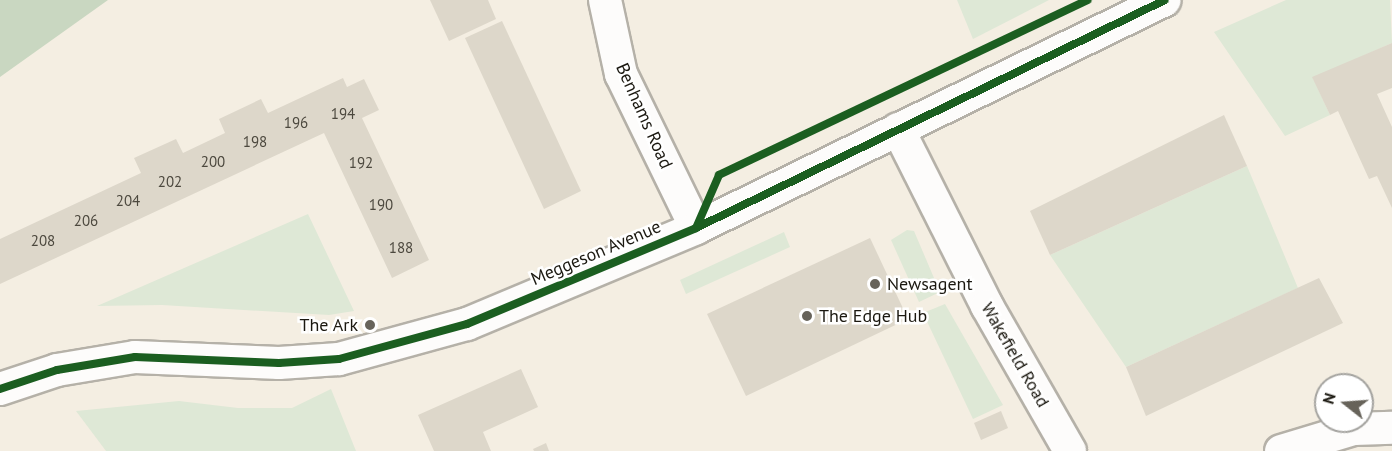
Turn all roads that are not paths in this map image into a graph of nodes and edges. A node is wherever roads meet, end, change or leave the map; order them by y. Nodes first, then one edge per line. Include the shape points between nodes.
1 (605, 0) edge
2 (1165, 0) edge
3 (898, 129) junction
4 (696, 228) junction
5 (0, 389) edge
6 (1392, 428) edge
7 (1070, 451) edge
8 (1281, 451) edge

1 - 4 street, Benhams Road via 621,74
2 - 3 street, Meggeson Avenue
3 - 4 street, Meggeson Avenue
3 - 7 street, Wakefield Road via 987,306
4 - 5 street, Meggeson Avenue via 467,324 339,359 279,363 135,357 57,370
6 - 8 street via 1354,429

